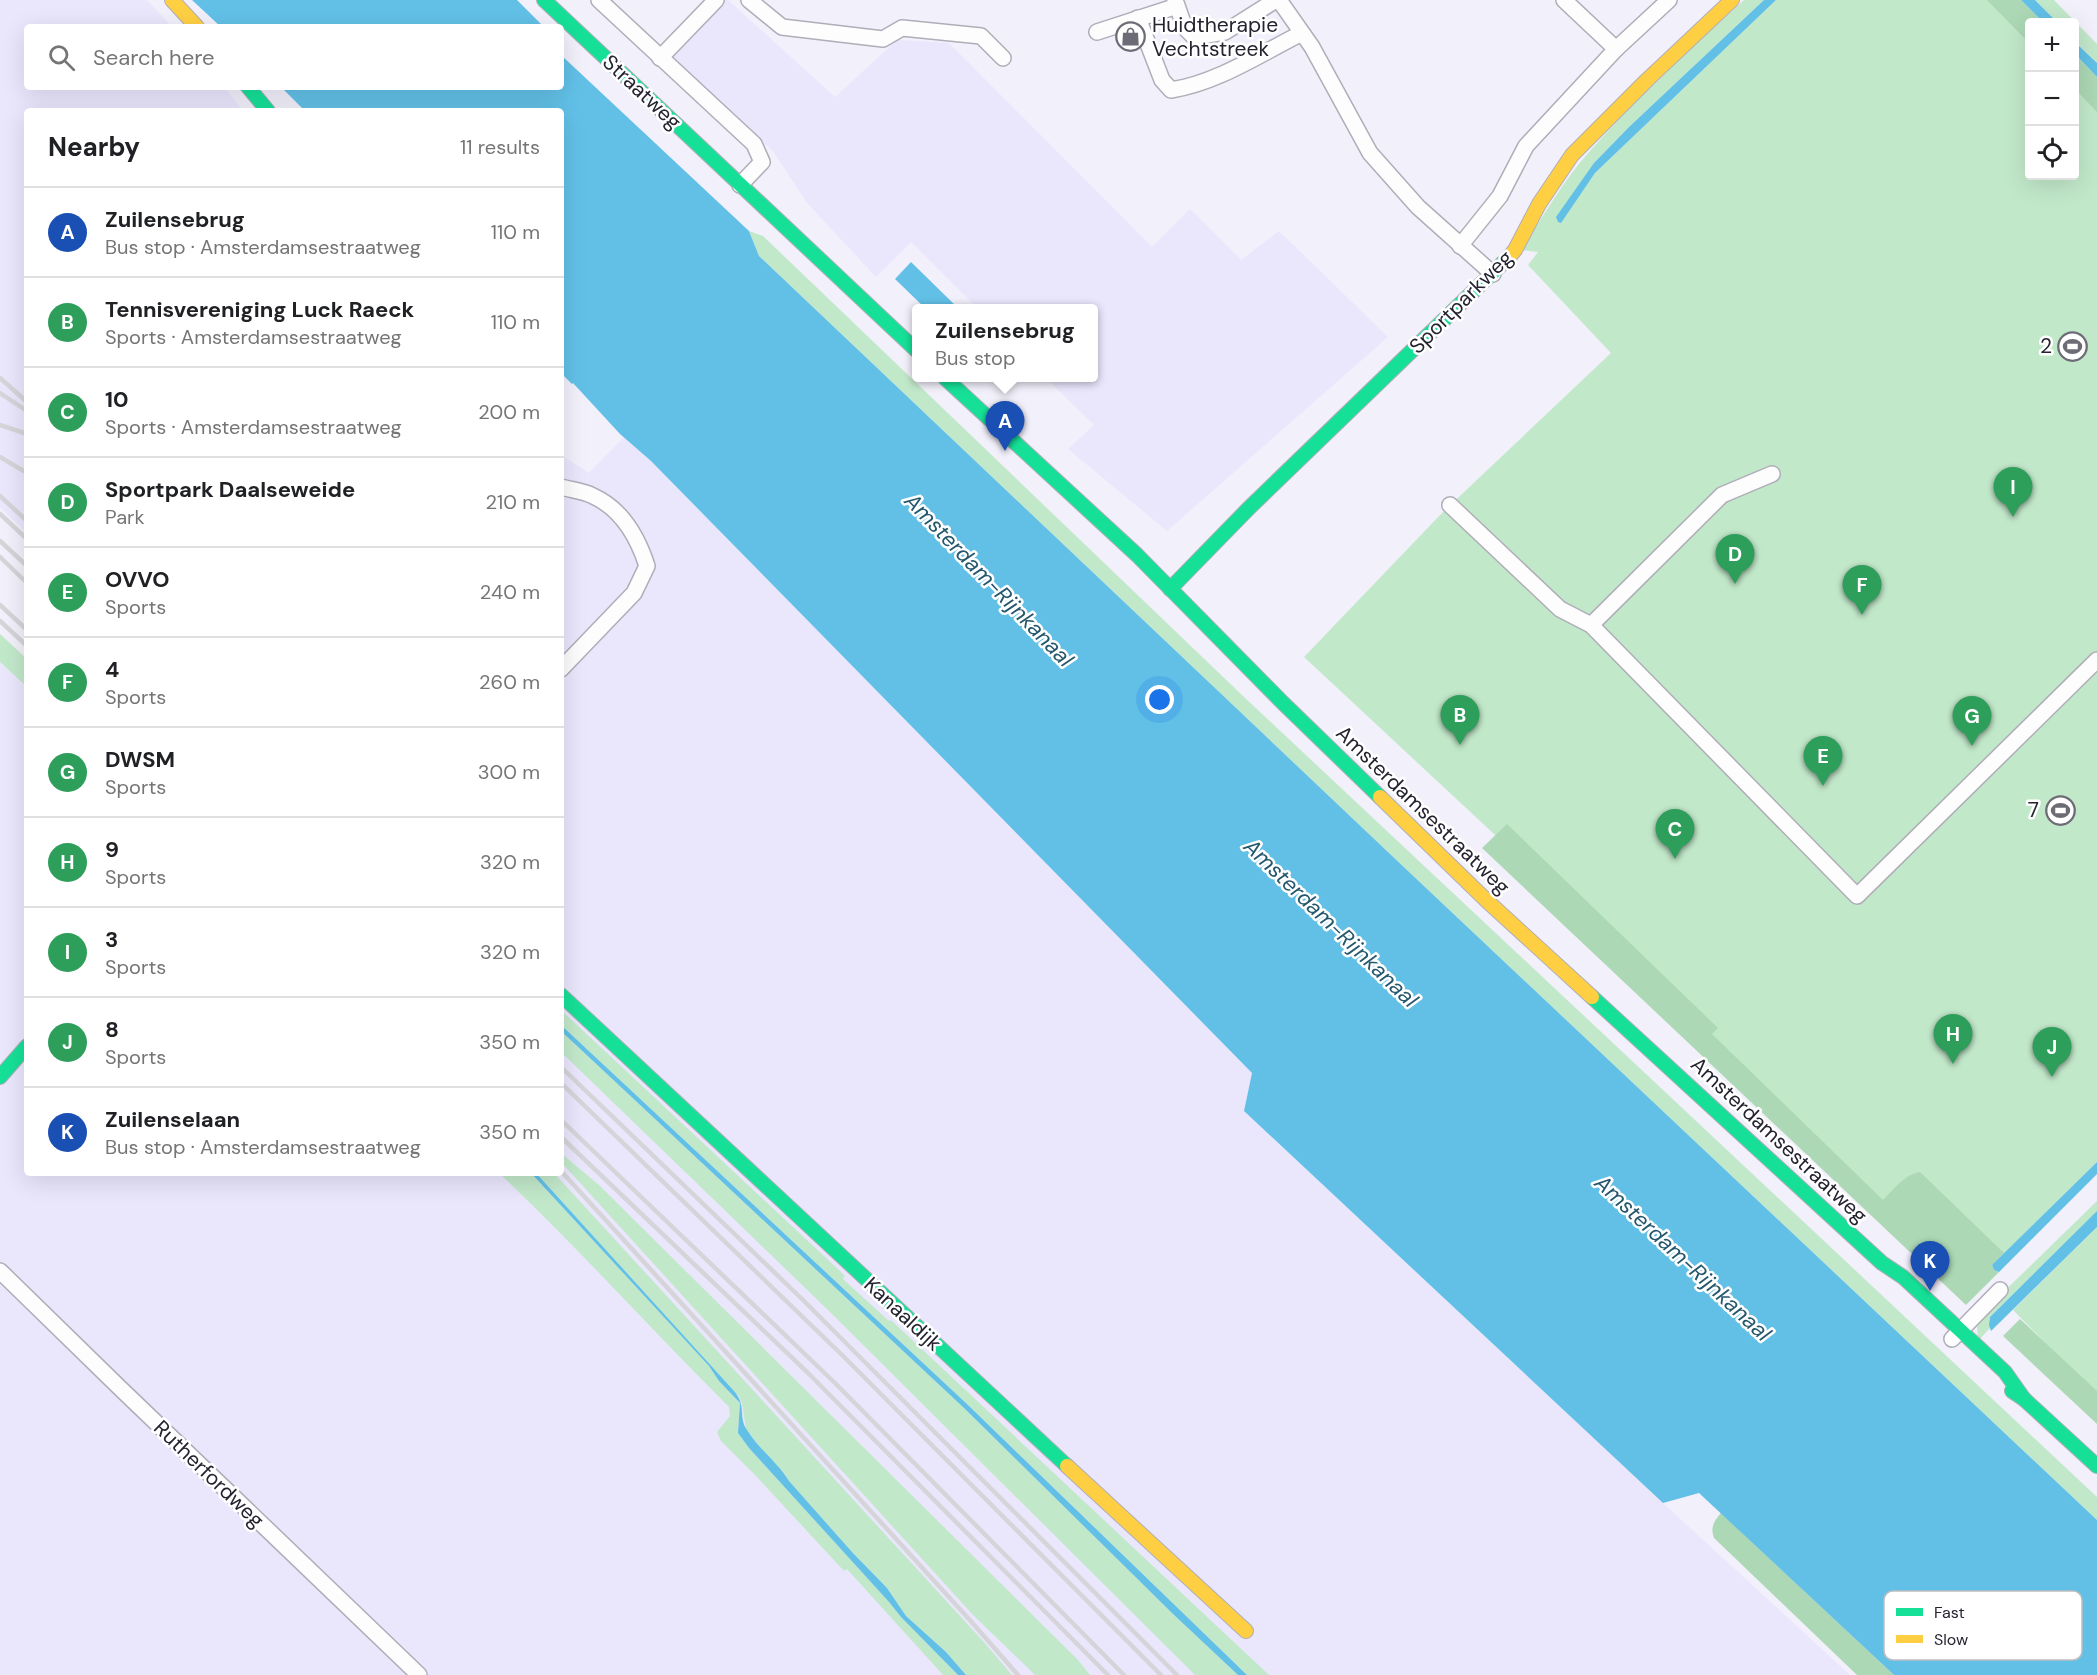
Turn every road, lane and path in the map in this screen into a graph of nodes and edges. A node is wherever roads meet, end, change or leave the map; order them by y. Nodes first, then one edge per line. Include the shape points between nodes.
1 (172, 0) edge
2 (544, 0) edge
3 (599, 0) edge
4 (716, 0) edge
5 (749, 0) edge
6 (1277, 0) edge
7 (1564, 0) edge
8 (1669, 0) edge
9 (1732, 0) edge
10 (1176, 3) edge
11 (1138, 18) junction
12 (194, 24) edge
13 (1096, 32) dead end
14 (1302, 33) junction
15 (1616, 49) junction
16 (660, 58) junction
17 (1003, 58) dead end
18 (250, 90) edge
19 (266, 108) edge
20 (740, 185) junction
21 (1460, 246) junction
22 (1493, 274) junction
23 (912, 346) edge
24 (949, 382) edge
25 (1772, 474) dead end
26 (564, 488) edge
27 (1450, 505) dead end
28 (1170, 589) junction
29 (1591, 625) junction
30 (2097, 660) edge
31 (564, 666) edge
32 (564, 998) edge
33 (24, 1049) edge
34 (0, 1077) edge
35 (0, 1271) edge
36 (2000, 1290) dead end
37 (1956, 1335) junction
38 (2097, 1466) edge
39 (1246, 1631) dead end
40 (419, 1675) edge

1 - 12 main road
2 - 20 main road, Straatweg
3 - 16 street, Straatweg
4 - 16 street
5 - 17 street via 782,27 884,39 902,28 981,36
6 - 10 street via 1224,32 1194,37 1185,28
6 - 14 street
7 - 15 street
8 - 15 street, Sportparkweg
9 - 22 main road, Sportparkweg via 1572,155 1539,204 1515,250
10 - 11 street
11 - 13 street
11 - 14 street via 1162,80 1171,90 1187,88 1229,70
14 - 21 street via 1370,153 1418,207
15 - 21 street, Sportparkweg via 1526,146 1500,195
16 - 20 street, Straatweg via 754,144 762,162
18 - 19 main road
20 - 23 main road, Straatweg
21 - 22 street
22 - 28 main road, Sportparkweg via 1248,508
24 - 28 main road, Amsterdamsestraatweg
25 - 29 street via 1722,495
26 - 31 street via 593,496 624,520 640,543 647,566 634,593
27 - 29 street via 1560,609
28 - 37 main road, Amsterdamsestraatweg via 1486,900 1882,1263 1894,1284
29 - 30 street via 1857,896
32 - 39 main road, Kanaaldijk
33 - 34 main road
35 - 40 street, Rutherfordweg
36 - 37 street
37 - 38 main road, Amsterdamsestraatweg via 1995,1379 2024,1399

